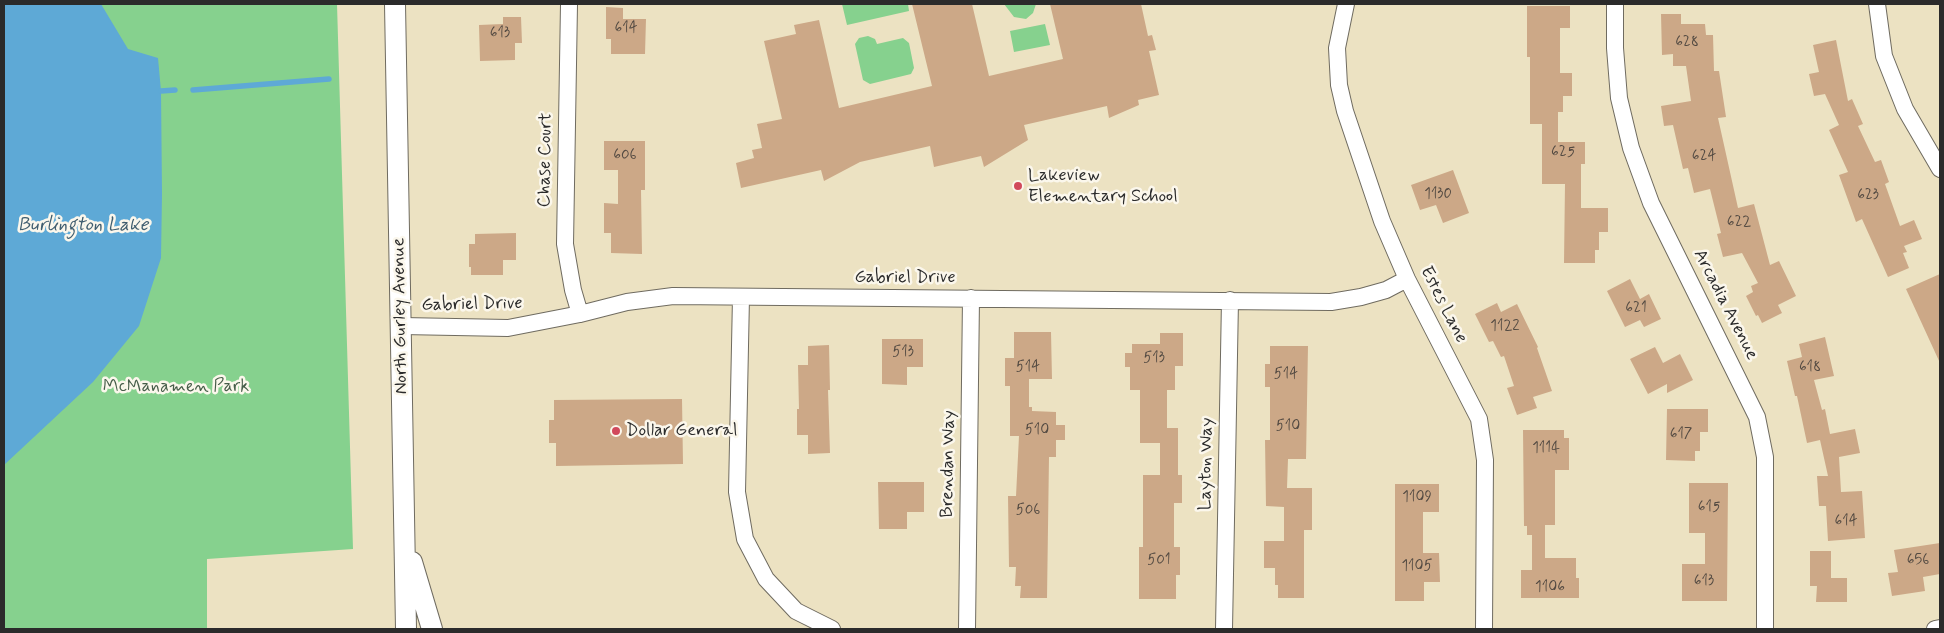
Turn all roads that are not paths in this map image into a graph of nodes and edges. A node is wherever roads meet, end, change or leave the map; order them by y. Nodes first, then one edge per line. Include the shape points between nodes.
1 (396, 4) edge
2 (569, 4) edge
3 (1346, 4) edge
4 (1615, 4) edge
5 (1877, 4) edge
6 (1940, 170) edge
7 (1406, 279) junction
8 (741, 297) junction
9 (971, 298) junction
10 (1230, 300) junction
11 (580, 314) junction
12 (402, 326) junction
13 (404, 539) junction
14 (1940, 628) edge
15 (406, 629) edge
16 (432, 629) edge
17 (832, 629) edge
18 (967, 629) edge
19 (1224, 629) edge
20 (1484, 629) edge
21 (1765, 629) edge
22 (1935, 629) edge

1 - 12 street, North Gurley Avenue
2 - 11 street, Chase Court via 565,244
3 - 7 street, Estes Lane via 1337,48 1339,85 1382,221
4 - 21 street, Arcadia Avenue via 1619,98 1630,148 1651,203 1757,417 1765,457
5 - 6 street via 1884,56 1905,110
7 - 10 street, Gabriel Drive via 1386,290 1331,302
7 - 20 street, Estes Lane via 1479,419 1486,460
8 - 9 street, Gabriel Drive
8 - 11 street, Gabriel Drive via 673,296 628,302
8 - 17 street via 737,492 745,539 766,579 796,611
9 - 10 street, Gabriel Drive
9 - 18 street, Brendan Way
10 - 19 street, Layton Way
11 - 12 street, Gabriel Drive via 508,328
12 - 13 street, North Gurley Avenue
13 - 15 street, North Gurley Avenue
13 - 16 street
14 - 22 street

